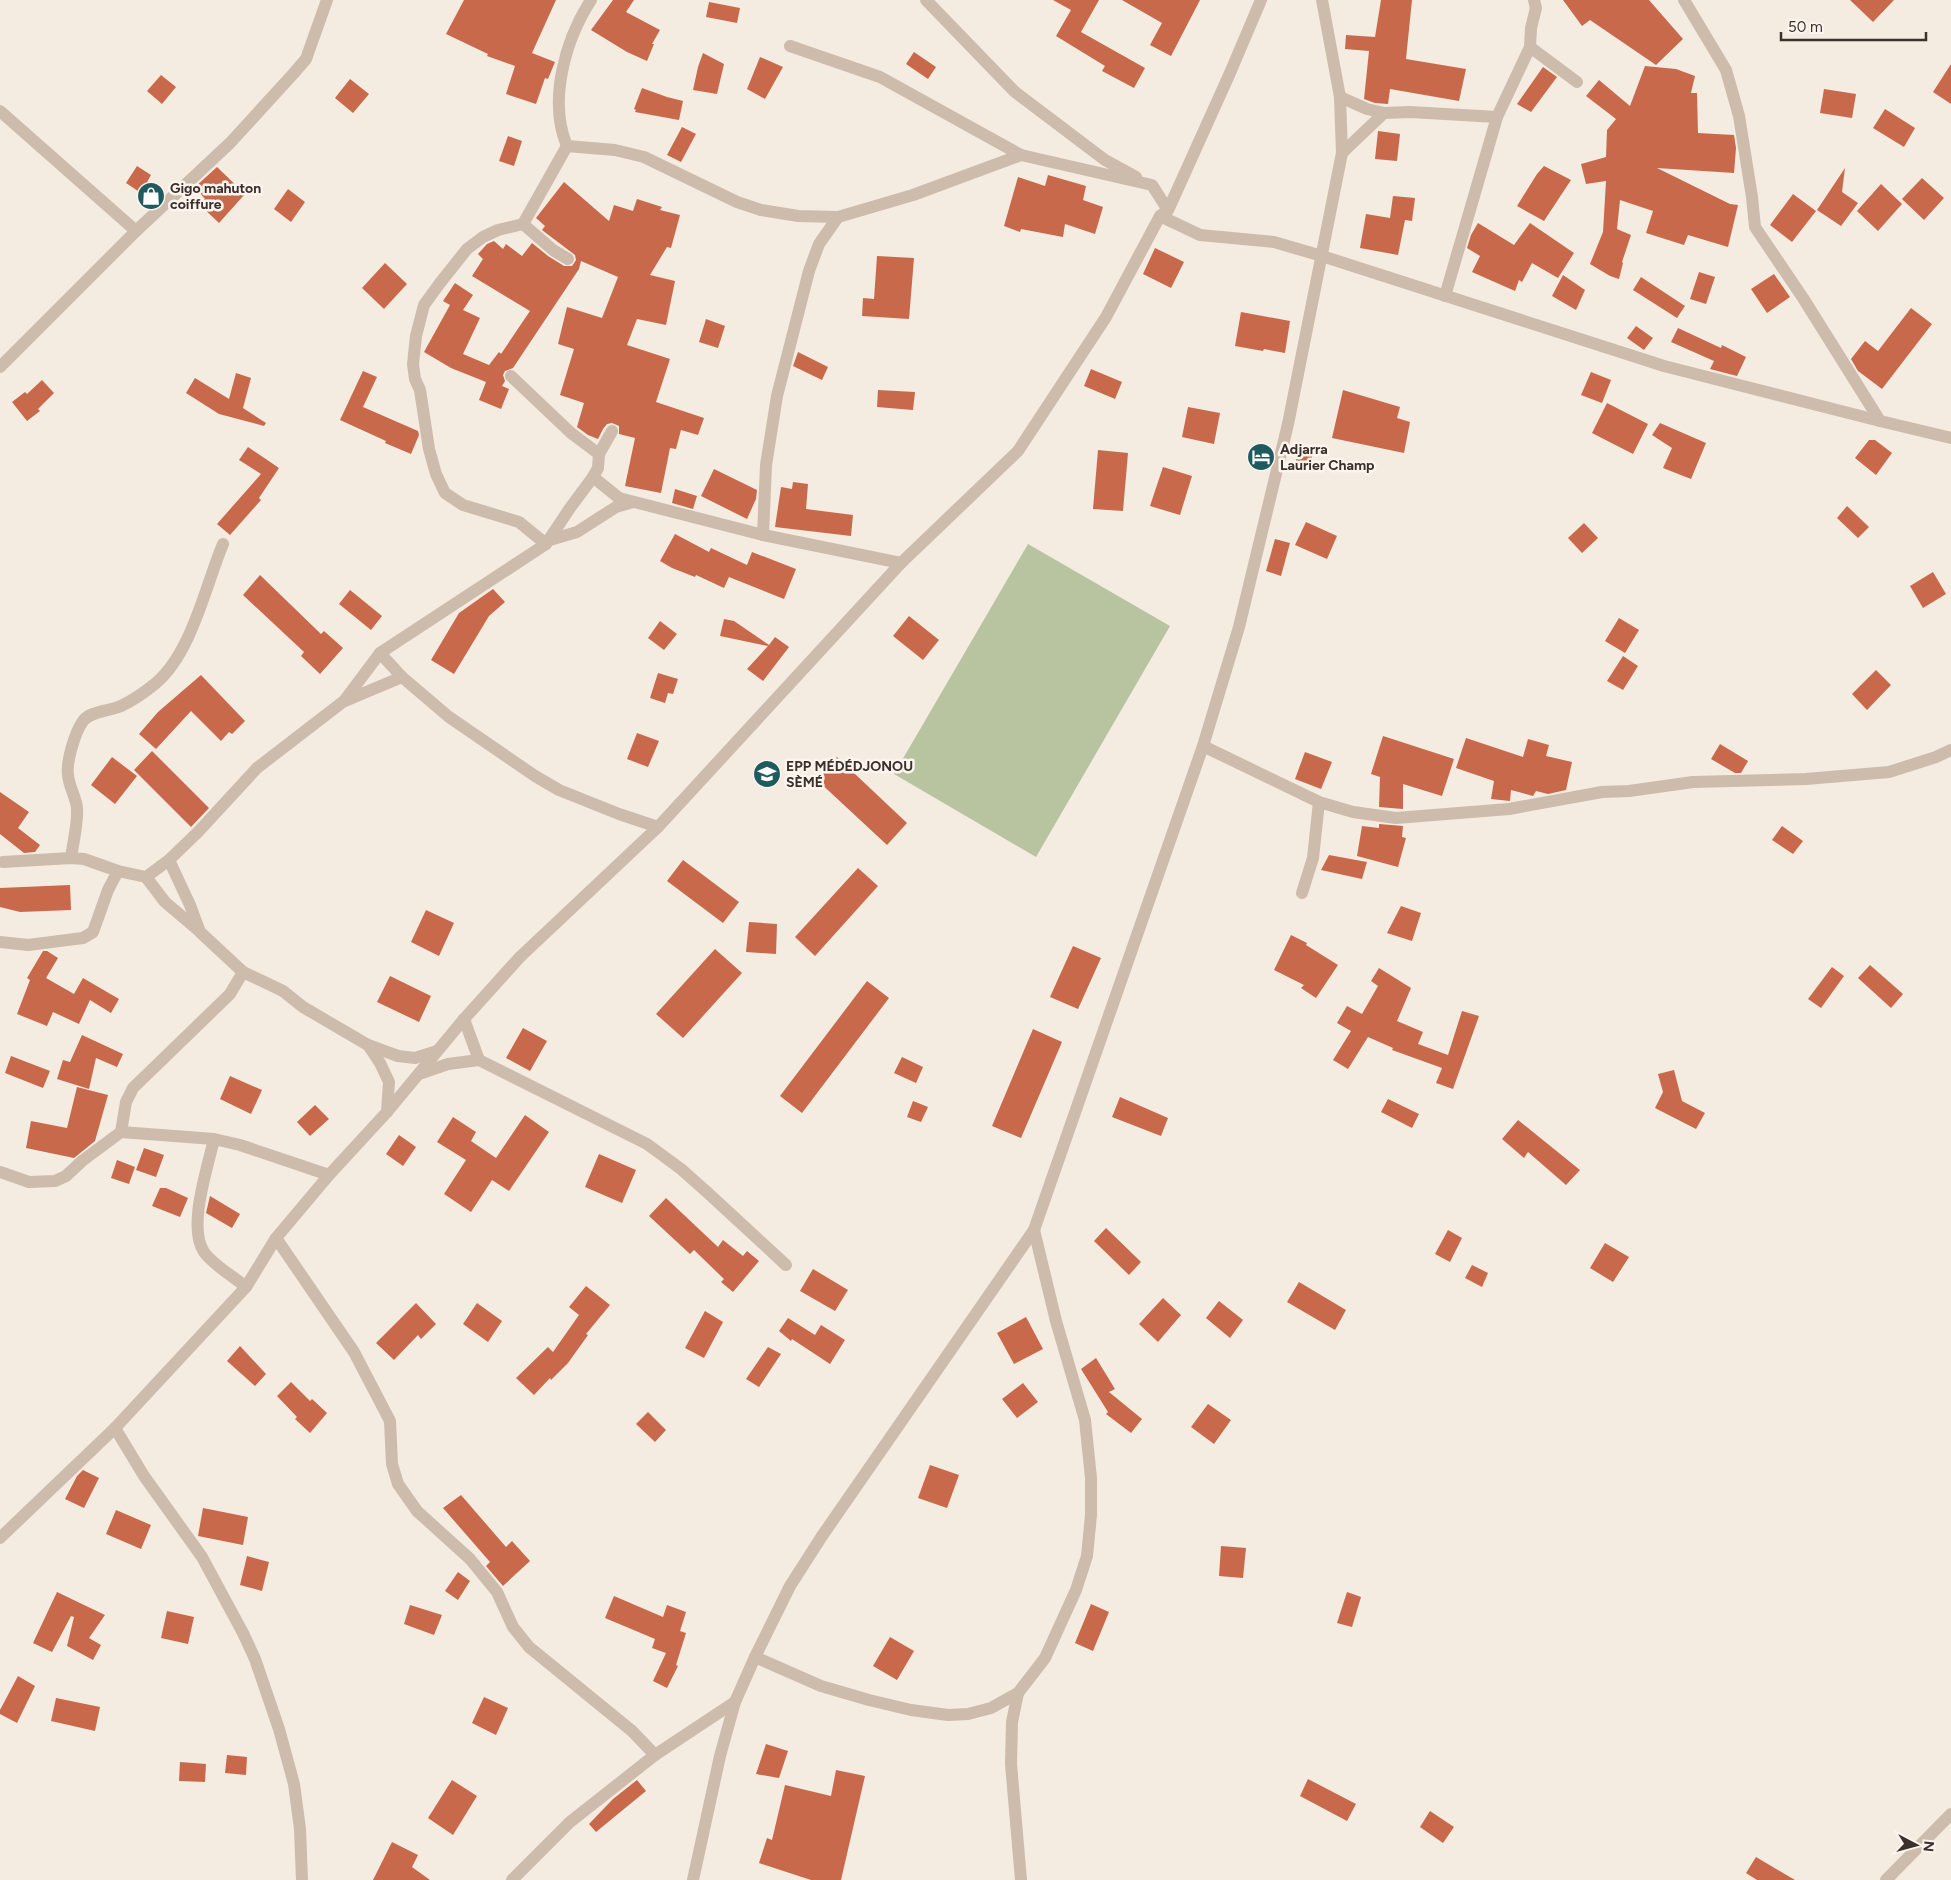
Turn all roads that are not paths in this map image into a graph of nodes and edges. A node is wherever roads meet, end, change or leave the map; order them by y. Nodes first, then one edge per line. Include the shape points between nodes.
1 (327, 0) edge
2 (591, 0) edge
3 (926, 0) edge
4 (1261, 0) edge
5 (1322, 0) edge
6 (1534, 0) edge
7 (1684, 0) edge
8 (790, 46) dead end
9 (1530, 48) junction
10 (1577, 82) dead end
11 (1340, 97) junction
12 (0, 111) edge
13 (1384, 113) junction
14 (1497, 117) junction
15 (567, 146) junction
16 (1342, 153) junction
17 (1021, 155) junction
18 (1152, 185) junction
19 (1164, 213) junction
20 (838, 217) junction
21 (523, 224) junction
22 (136, 231) junction
23 (1322, 256) junction
24 (568, 259) dead end
25 (1445, 296) junction
26 (0, 367) edge
27 (511, 376) dead end
28 (1880, 422) junction
29 (612, 431) dead end
30 (1951, 438) edge
31 (599, 454) junction
32 (593, 476) junction
33 (633, 502) junction
34 (763, 535) junction
35 (548, 542) junction
36 (223, 544) dead end
37 (901, 563) junction
38 (380, 653) junction
39 (402, 677) junction
40 (344, 701) junction
41 (1204, 746) junction
42 (1951, 750) edge
43 (1319, 802) junction
44 (658, 827) junction
45 (71, 858) junction
46 (169, 860) junction
47 (2, 862) dead end
48 (118, 871) junction
49 (146, 877) junction
50 (1302, 893) dead end
51 (200, 932) junction
52 (0, 942) edge
53 (243, 972) junction
54 (464, 1019) junction
55 (368, 1045) junction
56 (437, 1051) junction
57 (479, 1060) junction
58 (419, 1074) junction
59 (387, 1112) junction
60 (121, 1132) junction
61 (214, 1139) junction
62 (0, 1172) edge
63 (329, 1175) junction
64 (1034, 1230) junction
65 (276, 1238) junction
66 (786, 1265) dead end
67 (246, 1287) junction
68 (115, 1428) junction
69 (0, 1538) edge
70 (755, 1657) junction
71 (1018, 1693) junction
72 (735, 1702) junction
73 (655, 1755) junction
74 (1951, 1814) edge
75 (302, 1880) edge
76 (512, 1880) edge
77 (693, 1880) edge
78 (1021, 1880) edge
79 (1886, 1880) edge

1 - 22 street via 306,59 230,143
2 - 15 street via 575,31 561,82 558,117
3 - 18 street via 1015,92 1105,160
4 - 19 street
5 - 11 street
6 - 9 street via 1536,8
7 - 28 street via 1726,70 1738,116 1755,227
8 - 17 street via 880,77
9 - 10 street
9 - 14 street
11 - 13 street
11 - 16 street
12 - 22 street
13 - 14 street
13 - 16 street
14 - 25 street
15 - 20 street via 615,150 644,157 737,202 761,210 798,216
15 - 21 street
16 - 23 street
17 - 18 street
17 - 20 street via 913,195
18 - 19 street
19 - 23 street via 1200,236 1274,242
19 - 37 street via 1106,316 1018,451
20 - 34 street via 819,244 809,271 777,396 766,465
21 - 24 street
21 - 35 street via 483,237 467,249 440,283 424,305 413,364 429,449 446,493 463,505 519,522
22 - 26 street
23 - 25 street
23 - 41 street via 1288,424 1239,627
25 - 28 street via 1664,366
27 - 31 street via 571,433
28 - 30 street
29 - 31 street
31 - 32 street via 598,468
32 - 33 street via 619,498
32 - 35 street
33 - 34 street
33 - 35 street via 616,507 577,532
34 - 37 street
35 - 38 street
36 - 45 street via 188,635 162,677 132,700 83,720 68,770 77,811
37 - 44 street
38 - 39 street
38 - 40 street
39 - 40 street
39 - 44 street via 449,717 535,776 560,790
40 - 46 street via 257,768
41 - 43 street
41 - 64 street
42 - 43 street via 1889,772 1806,779 1693,782 1602,792 1509,809 1396,818 1354,812
43 - 50 street via 1313,858
44 - 54 street via 520,957
45 - 47 street
45 - 48 street via 84,859
46 - 49 street
46 - 51 street
48 - 49 street
48 - 52 street via 93,932 83,938 28,945
49 - 51 street via 165,902
51 - 53 street
53 - 55 street via 283,991 303,1007
53 - 60 street via 230,994 134,1088 126,1102
54 - 56 street
54 - 57 street
55 - 56 street via 398,1056 415,1058
55 - 59 street via 389,1082
56 - 58 street
57 - 58 street via 448,1064
57 - 66 street via 647,1144 681,1169
58 - 59 street
59 - 63 street
60 - 61 street
60 - 62 street via 66,1176 55,1181 29,1182
61 - 63 street
61 - 67 street via 197,1216 197,1236 205,1254
63 - 65 street
64 - 70 street via 822,1536 790,1586
64 - 71 street via 1085,1420 1091,1515 1087,1556 1076,1590 1045,1658
65 - 67 street
65 - 73 street via 354,1352 390,1421 392,1464 398,1484 417,1511 470,1559 497,1592 513,1627 529,1647 632,1731
67 - 68 street
68 - 69 street
68 - 75 street via 144,1476 202,1557 255,1659 294,1784
70 - 71 street via 821,1686 911,1710 968,1714 991,1708
70 - 72 street
71 - 78 street via 1012,1722 1011,1764
72 - 73 street
72 - 77 street
73 - 76 street via 570,1822
74 - 79 street

